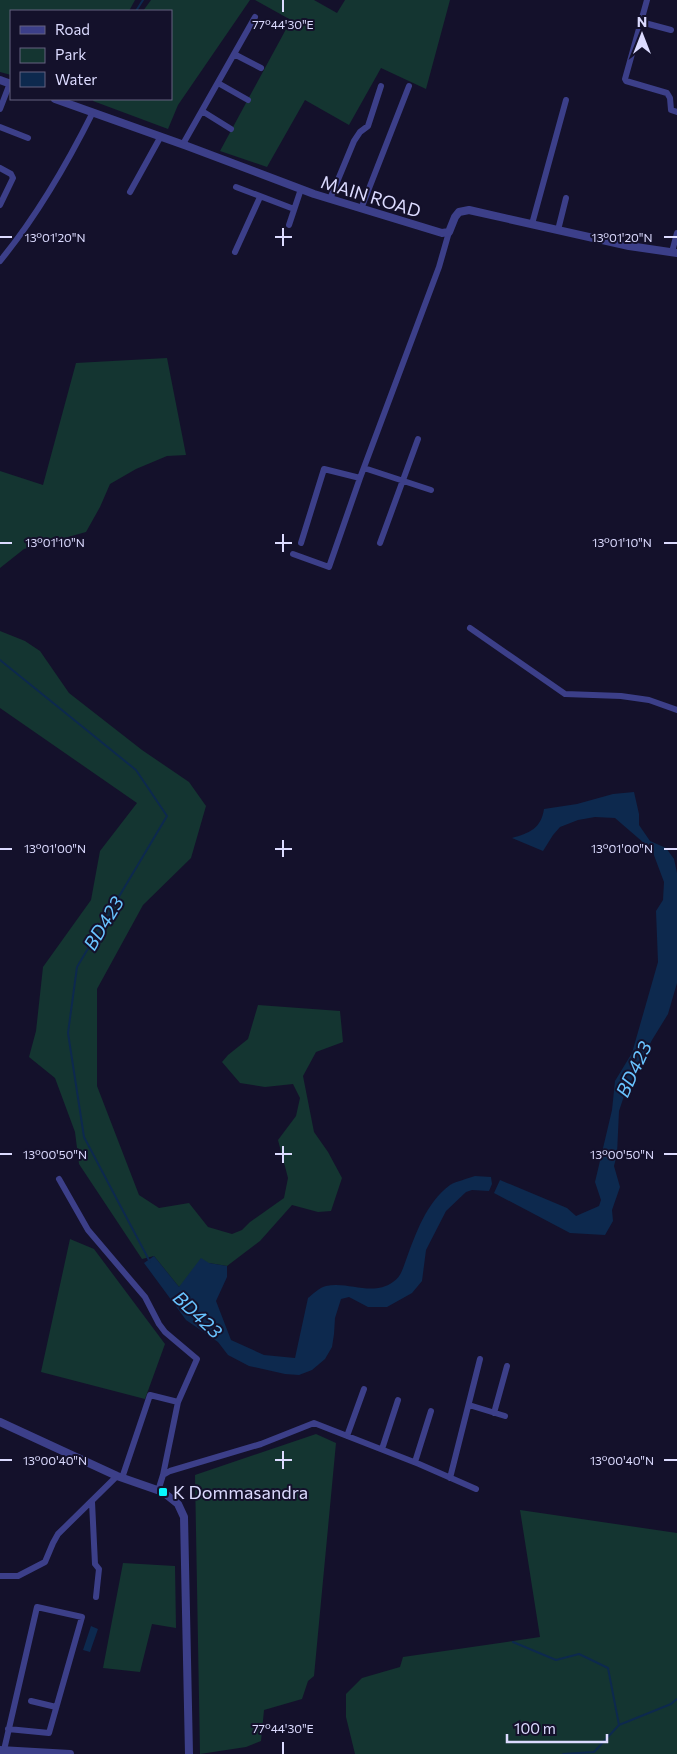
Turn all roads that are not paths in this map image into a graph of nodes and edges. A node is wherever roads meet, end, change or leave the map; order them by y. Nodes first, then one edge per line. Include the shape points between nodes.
1 (647, 0) edge
2 (255, 17) dead end
3 (641, 22) junction
4 (671, 30) dead end
5 (234, 54) junction
6 (262, 68) dead end
7 (218, 83) junction
8 (10, 86) edge
9 (381, 86) dead end
10 (409, 86) dead end
11 (58, 100) edge
12 (248, 100) dead end
13 (566, 100) dead end
14 (0, 109) edge
15 (202, 111) junction
16 (93, 112) junction
17 (677, 112) edge
18 (0, 127) edge
19 (232, 129) dead end
20 (161, 136) junction
21 (28, 138) dead end
22 (184, 144) junction
23 (0, 168) edge
24 (236, 187) dead end
25 (300, 189) junction
26 (130, 192) dead end
27 (260, 197) junction
28 (566, 198) dead end
29 (330, 199) junction
30 (0, 205) edge
31 (294, 209) junction
32 (361, 209) junction
33 (532, 224) junction
34 (289, 225) dead end
35 (558, 230) junction
36 (450, 232) junction
37 (677, 233) edge
38 (235, 252) dead end
39 (675, 252) edge
40 (0, 262) edge
41 (418, 439) dead end
42 (364, 468) junction
43 (360, 478) junction
44 (402, 481) junction
45 (431, 490) dead end
46 (301, 543) dead end
47 (380, 543) dead end
48 (293, 554) dead end
49 (470, 628) dead end
50 (677, 710) edge
51 (59, 1179) dead end
52 (480, 1359) dead end
53 (507, 1366) dead end
54 (364, 1388) dead end
55 (398, 1400) dead end
56 (178, 1402) junction
57 (469, 1405) junction
58 (431, 1411) dead end
59 (494, 1413) junction
60 (505, 1416) dead end
61 (0, 1422) edge
62 (346, 1436) junction
63 (382, 1450) junction
64 (414, 1462) junction
65 (163, 1475) junction
66 (119, 1477) junction
67 (450, 1478) junction
68 (476, 1489) dead end
69 (158, 1490) junction
70 (92, 1502) junction
71 (0, 1576) edge
72 (96, 1597) dead end
73 (31, 1700) dead end
74 (56, 1707) junction
75 (8, 1730) junction
76 (2, 1750) edge
77 (70, 1754) edge
78 (189, 1754) edge

1 - 3 street
2 - 5 street
3 - 4 street
3 - 17 street via 625,79 667,93 671,110
5 - 6 street
5 - 7 street
7 - 12 street
7 - 15 street
8 - 14 street
9 - 29 street via 368,126 354,141
10 - 32 street
11 - 16 street, MAIN ROAD
13 - 33 street
15 - 19 street
15 - 22 street
16 - 20 street, MAIN ROAD
16 - 40 street via 50,188
18 - 21 street
20 - 22 street, MAIN ROAD
20 - 26 street
22 - 25 street, MAIN ROAD
23 - 30 street via 12,178
24 - 27 street
25 - 29 street, MAIN ROAD
25 - 31 street
27 - 31 street
27 - 38 street
28 - 35 street
29 - 32 street, MAIN ROAD
31 - 34 street
32 - 36 street, MAIN ROAD via 442,233
33 - 35 street
33 - 36 street via 463,210 455,217
35 - 39 street via 628,246
36 - 42 street
37 - 39 street
41 - 44 street
42 - 43 street
42 - 44 street
43 - 46 street via 324,470
43 - 48 street via 330,567
44 - 45 street
44 - 47 street
49 - 50 street via 565,694 621,696 649,700
51 - 56 street via 88,1230 145,1297 165,1332 197,1359
52 - 57 street
53 - 59 street
54 - 62 street
55 - 63 street
56 - 65 street
56 - 66 street via 150,1394
57 - 59 street
57 - 67 street
58 - 64 street
59 - 60 street
61 - 66 street
62 - 63 street
62 - 65 street via 314,1423 261,1444
63 - 64 street
64 - 67 street
65 - 69 street
66 - 69 street
66 - 70 street
67 - 68 street
69 - 78 street via 178,1504 184,1517
70 - 71 street via 58,1534 45,1562 18,1576
70 - 72 street via 95,1564 100,1569
73 - 74 street
74 - 75 street via 49,1733
74 - 75 street via 82,1617 37,1607
75 - 76 street
76 - 77 street

